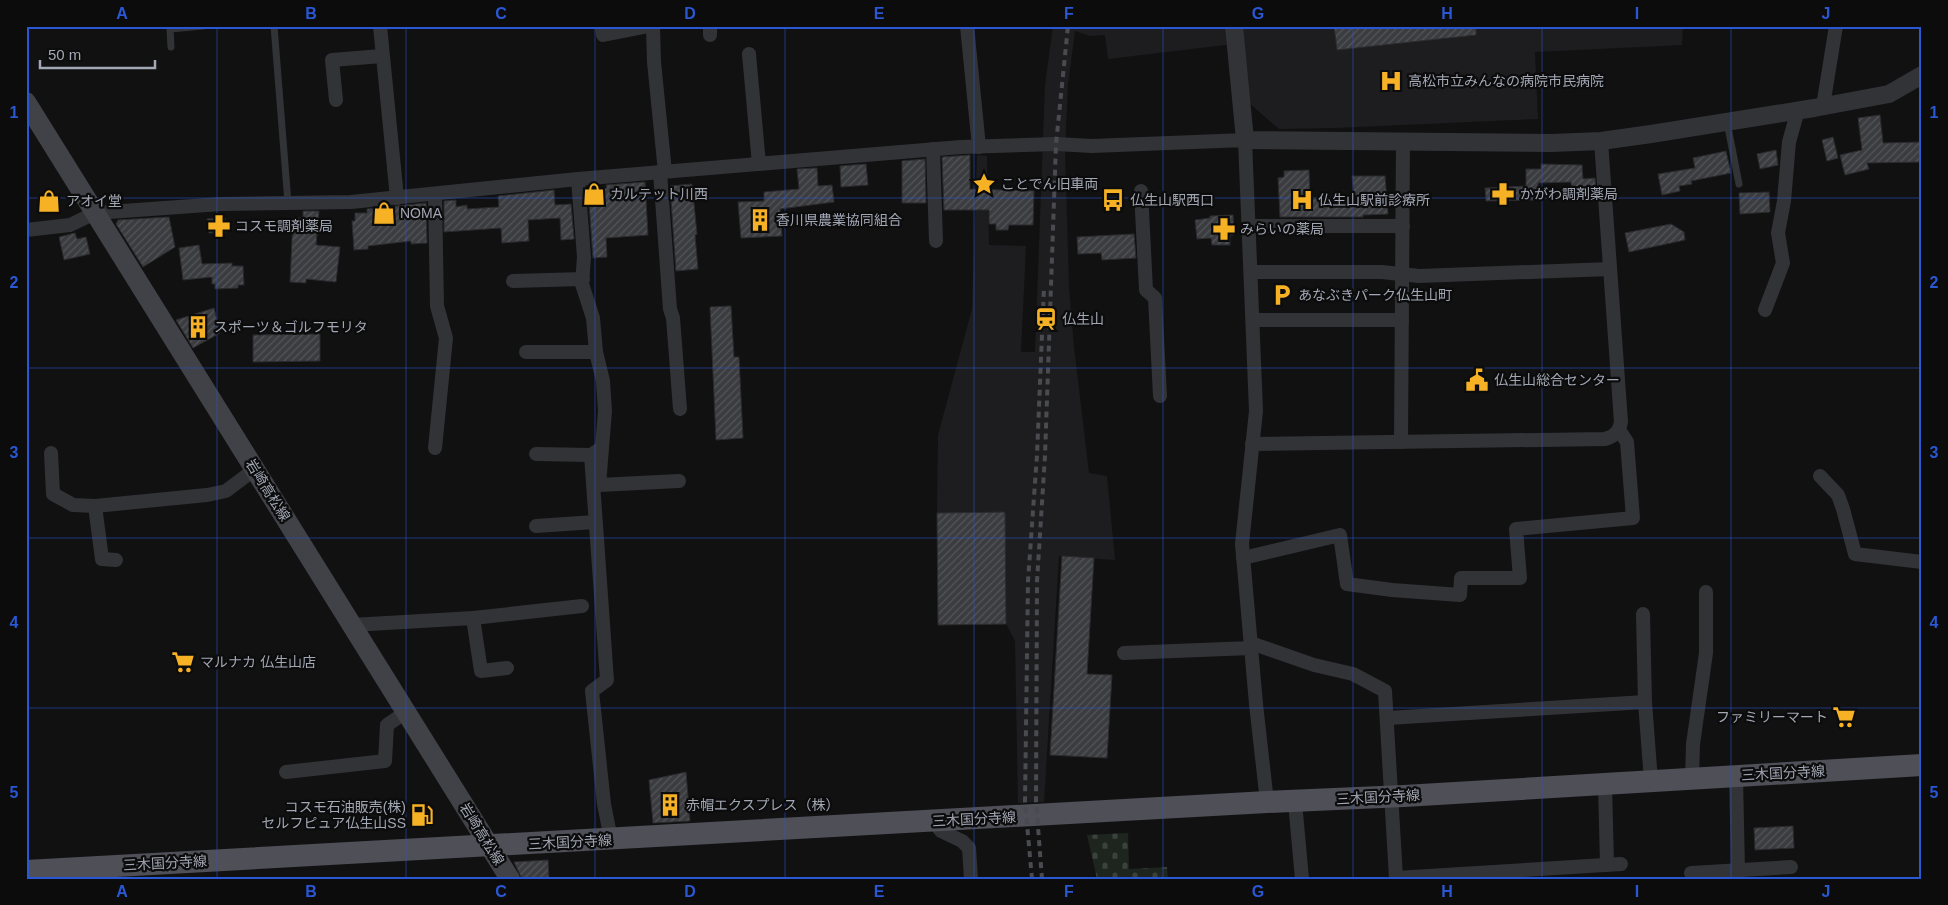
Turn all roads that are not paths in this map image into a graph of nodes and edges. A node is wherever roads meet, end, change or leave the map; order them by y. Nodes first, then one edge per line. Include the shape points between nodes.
1 (203, 26) edge
2 (274, 26) edge
3 (380, 26) edge
4 (602, 26) edge
5 (649, 26) edge
6 (653, 26) edge
7 (967, 26) edge
8 (1234, 26) edge
9 (1836, 26) edge
10 (171, 47) dead end
11 (749, 54) dead end
12 (382, 56) junction
13 (1922, 75) edge
14 (336, 100) dead end
15 (26, 102) edge
16 (1822, 106) junction
17 (1798, 110) junction
18 (1727, 121) junction
19 (1245, 140) junction
20 (1403, 141) junction
21 (1601, 141) junction
22 (979, 147) junction
23 (933, 149) junction
24 (759, 164) junction
25 (662, 172) junction
26 (578, 179) junction
27 (1739, 184) dead end
28 (1141, 191) dead end
29 (435, 195) junction
30 (397, 198) junction
31 (288, 203) junction
32 (95, 213) junction
33 (1249, 226) junction
34 (1403, 226) junction
35 (26, 230) edge
36 (936, 241) dead end
37 (1610, 269) junction
38 (1251, 272) junction
39 (1402, 274) junction
40 (583, 280) junction
41 (514, 281) dead end
42 (1766, 310) dead end
43 (1253, 320) junction
44 (1402, 320) junction
45 (526, 352) dead end
46 (596, 352) junction
47 (1160, 396) dead end
48 (680, 409) dead end
49 (1619, 430) junction
50 (1401, 442) junction
51 (1252, 444) junction
52 (435, 448) dead end
53 (597, 452) junction
54 (51, 453) dead end
55 (536, 454) dead end
56 (255, 469) junction
57 (1820, 476) dead end
58 (679, 481) dead end
59 (95, 506) junction
60 (595, 522) junction
61 (536, 526) dead end
62 (1243, 558) junction
63 (116, 560) dead end
64 (1922, 562) edge
65 (1706, 592) dead end
66 (582, 606) dead end
67 (1643, 614) dead end
68 (473, 618) junction
69 (352, 626) junction
70 (1251, 645) junction
71 (1124, 653) dead end
72 (507, 668) dead end
73 (1645, 702) junction
74 (406, 712) junction
75 (1388, 718) junction
76 (1922, 765) edge
77 (286, 772) dead end
78 (1736, 776) junction
79 (1692, 779) junction
80 (1651, 781) junction
81 (1605, 784) junction
82 (1391, 797) junction
83 (1267, 802) junction
84 (1295, 802) junction
85 (934, 822) junction
86 (611, 839) junction
87 (490, 846) junction
88 (1621, 864) dead end
89 (1607, 865) junction
90 (1791, 868) dead end
91 (1738, 870) junction
92 (26, 871) edge
93 (1691, 873) dead end
94 (1527, 874) edge
95 (1406, 878) edge
96 (510, 879) edge
97 (971, 879) edge
98 (1302, 879) edge

1 - 10 lane via 170,29
2 - 31 lane
3 - 12 street
4 - 5 street via 603,35
6 - 25 street
7 - 22 street
8 - 19 street
9 - 16 street
11 - 24 street
12 - 14 street via 332,60
12 - 30 street
13 - 16 street via 1889,94
15 - 32 main road, 岩崎高松線
16 - 17 street
17 - 18 street
17 - 42 street via 1789,142 1778,233 1783,263
18 - 21 street
18 - 27 lane
19 - 20 street
19 - 22 street via 1132,146
19 - 33 street
20 - 21 street
20 - 34 street
21 - 37 street
22 - 23 street
23 - 24 street
23 - 36 street
24 - 25 street
25 - 26 street
25 - 48 street
26 - 29 street
26 - 40 street
28 - 47 street via 1146,290 1155,298
29 - 30 street
29 - 52 street via 437,306 446,338
30 - 31 street
31 - 32 street
32 - 35 street via 70,225
32 - 56 main road, 岩崎高松線
33 - 34 street
33 - 38 street
34 - 39 street
37 - 39 street
37 - 49 street
38 - 39 street
38 - 43 street
39 - 44 street
40 - 41 street
40 - 46 street
43 - 44 street
43 - 51 street via 1256,411
44 - 50 street
45 - 46 street
46 - 53 street via 605,411
49 - 50 street via 1605,439
49 - 62 street via 1627,442 1633,518 1516,529 1520,578 1461,578 1460,595 1347,584 1340,536
50 - 51 street
51 - 62 street
53 - 55 street
53 - 58 street via 599,485
53 - 60 street
54 - 59 street via 53,494 73,504
56 - 59 street via 226,491
56 - 69 main road, 岩崎高松線
57 - 64 street via 1838,495 1855,554
59 - 63 street via 102,558
60 - 61 street
60 - 86 street via 607,680 592,691
62 - 70 street
65 - 79 street via 1706,653 1693,744
66 - 68 street
67 - 73 street
68 - 69 street
68 - 72 street via 481,671
69 - 74 main road, 岩崎高松線
70 - 71 street
70 - 75 street via 1353,674 1385,691
70 - 83 street
73 - 75 street
73 - 80 street
74 - 77 street via 386,724 385,761
74 - 87 main road, 岩崎高松線
75 - 82 street
76 - 78 main road, 三木国分寺線
78 - 79 main road, 三木国分寺線
78 - 91 street
79 - 80 main road, 三木国分寺線
80 - 81 main road, 三木国分寺線
81 - 82 main road, 三木国分寺線
81 - 89 street
82 - 84 main road, 三木国分寺線
82 - 95 street via 1396,878
83 - 84 main road, 三木国分寺線
83 - 85 main road, 三木国分寺線
84 - 98 street
85 - 86 main road, 三木国分寺線
85 - 97 street via 941,831 969,848
86 - 87 main road, 三木国分寺線
87 - 92 main road, 三木国分寺線
87 - 96 main road, 岩崎高松線
88 - 89 street
89 - 94 street
90 - 91 street
91 - 93 street
94 - 95 street

